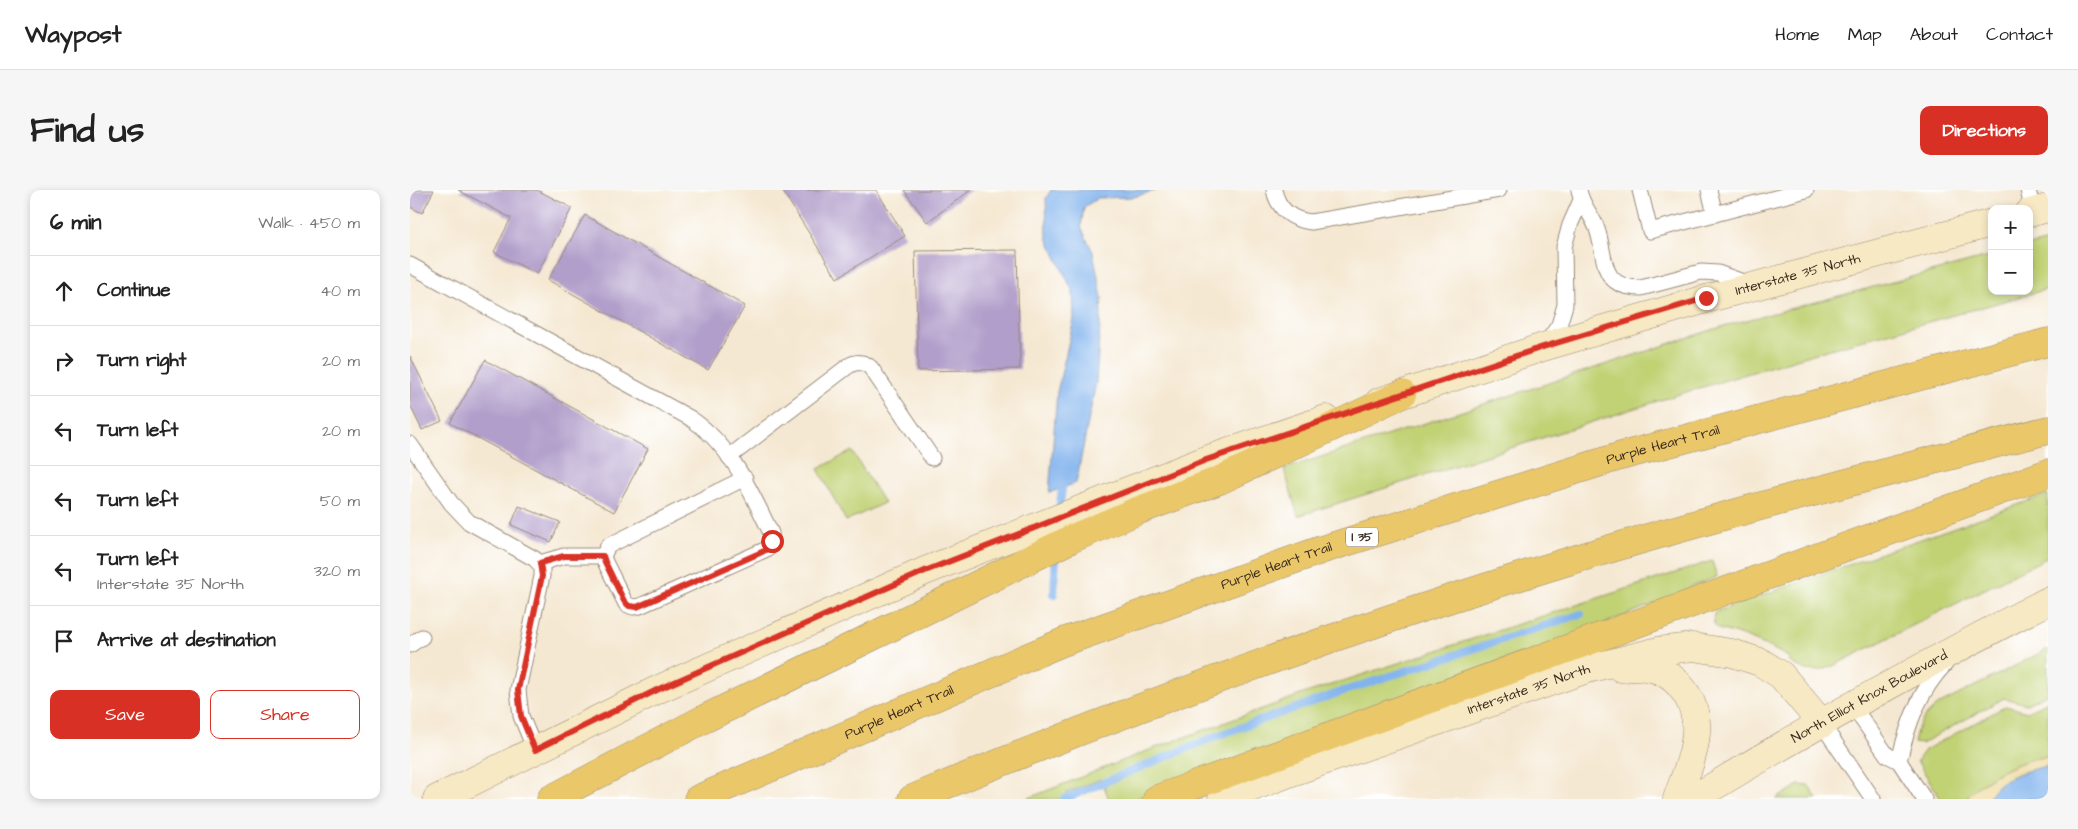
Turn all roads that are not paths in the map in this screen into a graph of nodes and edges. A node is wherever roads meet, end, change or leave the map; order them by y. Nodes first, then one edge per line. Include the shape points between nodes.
1 (1274, 190) edge
2 (1499, 190) edge
3 (1640, 190) edge
4 (1709, 190) edge
5 (1806, 190) edge
6 (1580, 195) edge
7 (1715, 214) junction
8 (1988, 224) edge
9 (410, 265) edge
10 (1751, 287) junction
11 (2048, 342) edge
12 (1543, 347) junction
13 (1402, 394) joint
14 (2048, 430) edge
15 (410, 444) edge
16 (729, 457) junction
17 (932, 458) dead end
18 (1213, 470) junction
19 (2048, 473) edge
20 (745, 478) junction
21 (603, 556) junction
22 (540, 563) junction
23 (2048, 601) edge
24 (1963, 645) junction
25 (1584, 670) junction
26 (1852, 706) junction
27 (1822, 724) junction
28 (535, 750) junction
29 (1899, 761) junction
30 (437, 799) edge
31 (551, 799) edge
32 (698, 799) edge
33 (912, 799) edge
34 (1157, 799) edge
35 (1222, 799) edge
36 (1677, 799) edge
37 (1694, 799) edge
38 (1873, 799) edge
39 (1924, 799) edge

1 - 2 lane via 1275,198 1285,212 1311,222
3 - 7 lane via 1650,231
4 - 7 lane
5 - 7 lane
6 - 10 lane via 1598,230 1607,271 1618,282 1641,288 1710,272
6 - 12 lane via 1564,247 1565,305 1559,325
8 - 10 main road, Interstate 35 North
9 - 16 lane via 690,418 704,428
10 - 12 main road, Interstate 35 North
11 - 32 highway, Purple Heart Trail / I 35 via 1621,456 1321,550 1063,642
12 - 13 main road, Interstate 35 North
13 - 18 highway
14 - 33 highway via 1723,517 1498,583 1304,647 1147,704
15 - 22 lane via 469,522
16 - 17 lane via 847,366 859,362 872,368
16 - 20 lane
18 - 28 main road via 999,540 659,689
18 - 31 highway via 1138,511 993,577
19 - 34 highway
20 - 21 lane via 610,544
20 - 21 lane via 771,534 771,545 766,550 633,607 624,601
21 - 22 lane via 564,556
22 - 28 lane via 540,591 518,690 521,716
23 - 24 main road, North Elliot Knox Boulevard
24 - 26 main road, North Elliot Knox Boulevard
24 - 29 lane via 1931,678 1922,693 1906,732
25 - 27 main road, Interstate 35 North via 1658,651 1693,647 1732,653 1760,662 1781,675
25 - 35 main road, Interstate 35 North
25 - 36 main road via 1648,667 1667,675 1681,686 1695,716 1696,733
26 - 27 main road, North Elliot Knox Boulevard
26 - 29 lane via 1887,755
27 - 37 main road, North Elliot Knox Boulevard
27 - 38 lane
28 - 30 main road
29 - 39 lane

